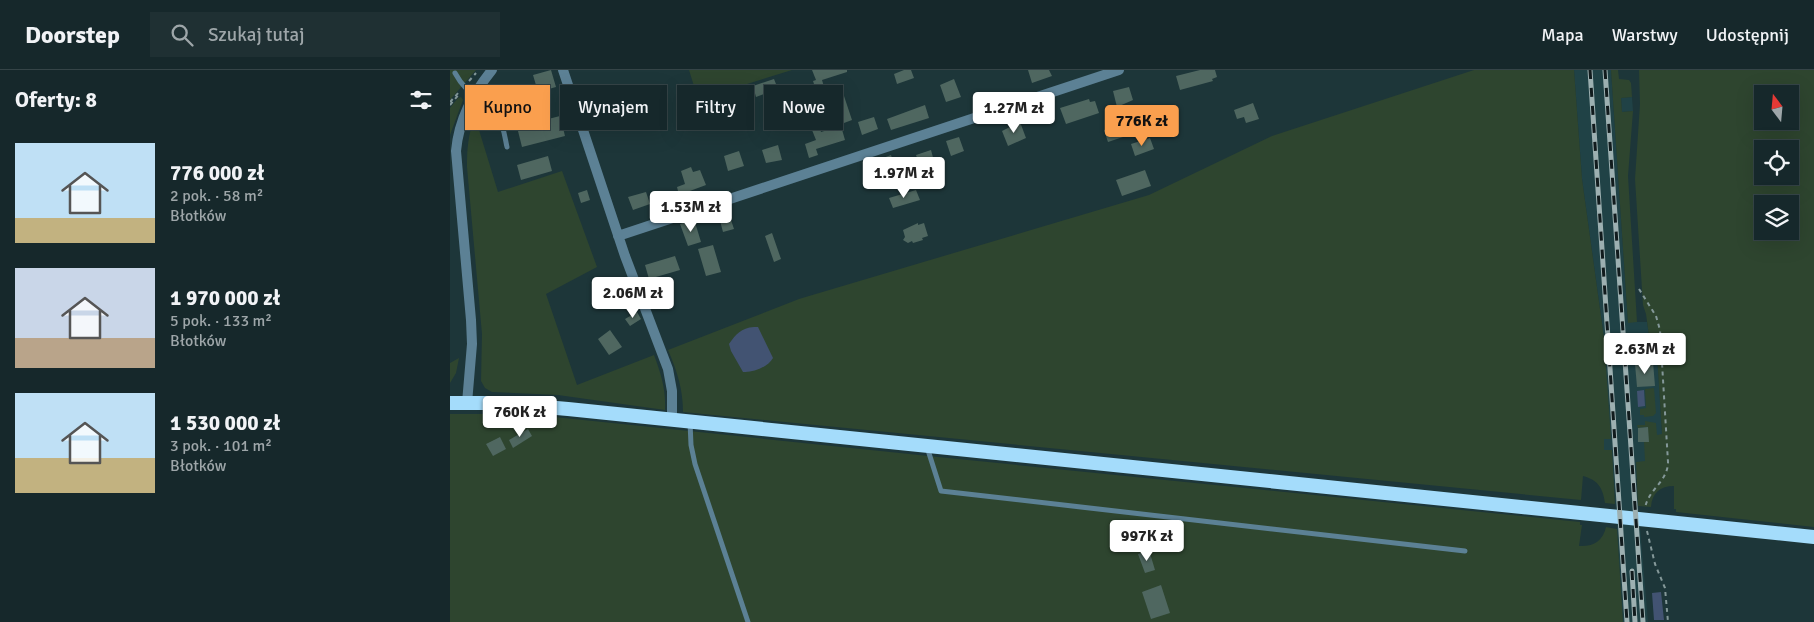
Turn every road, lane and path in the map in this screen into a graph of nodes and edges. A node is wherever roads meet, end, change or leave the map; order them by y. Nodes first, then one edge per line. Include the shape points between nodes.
1 (492, 70) edge
2 (563, 70) edge
3 (1119, 70) edge
4 (455, 73) dead end
5 (480, 85) edge
6 (465, 88) edge
7 (465, 113) edge
8 (503, 130) edge
9 (507, 147) dead end
10 (453, 170) edge
11 (618, 236) junction
12 (1639, 289) dead end
13 (467, 402) junction
14 (450, 403) edge
15 (672, 420) junction
16 (690, 422) junction
17 (927, 447) junction
18 (1645, 511) dead end
19 (1646, 526) dead end
20 (1814, 537) edge
21 (1465, 551) dead end
22 (748, 622) edge
23 (1668, 622) edge

1 - 5 street
2 - 11 street
3 - 11 street
4 - 6 lane
7 - 10 street via 457,136
8 - 9 lane
10 - 13 street via 472,344
11 - 15 street via 668,369
12 - 18 path via 1659,324 1668,462 1666,474 1649,496
13 - 14 highway
13 - 15 highway via 519,404
15 - 16 highway
16 - 17 highway
16 - 22 lane via 695,464
17 - 20 highway
17 - 21 lane via 941,491
19 - 23 path via 1655,564 1665,588

